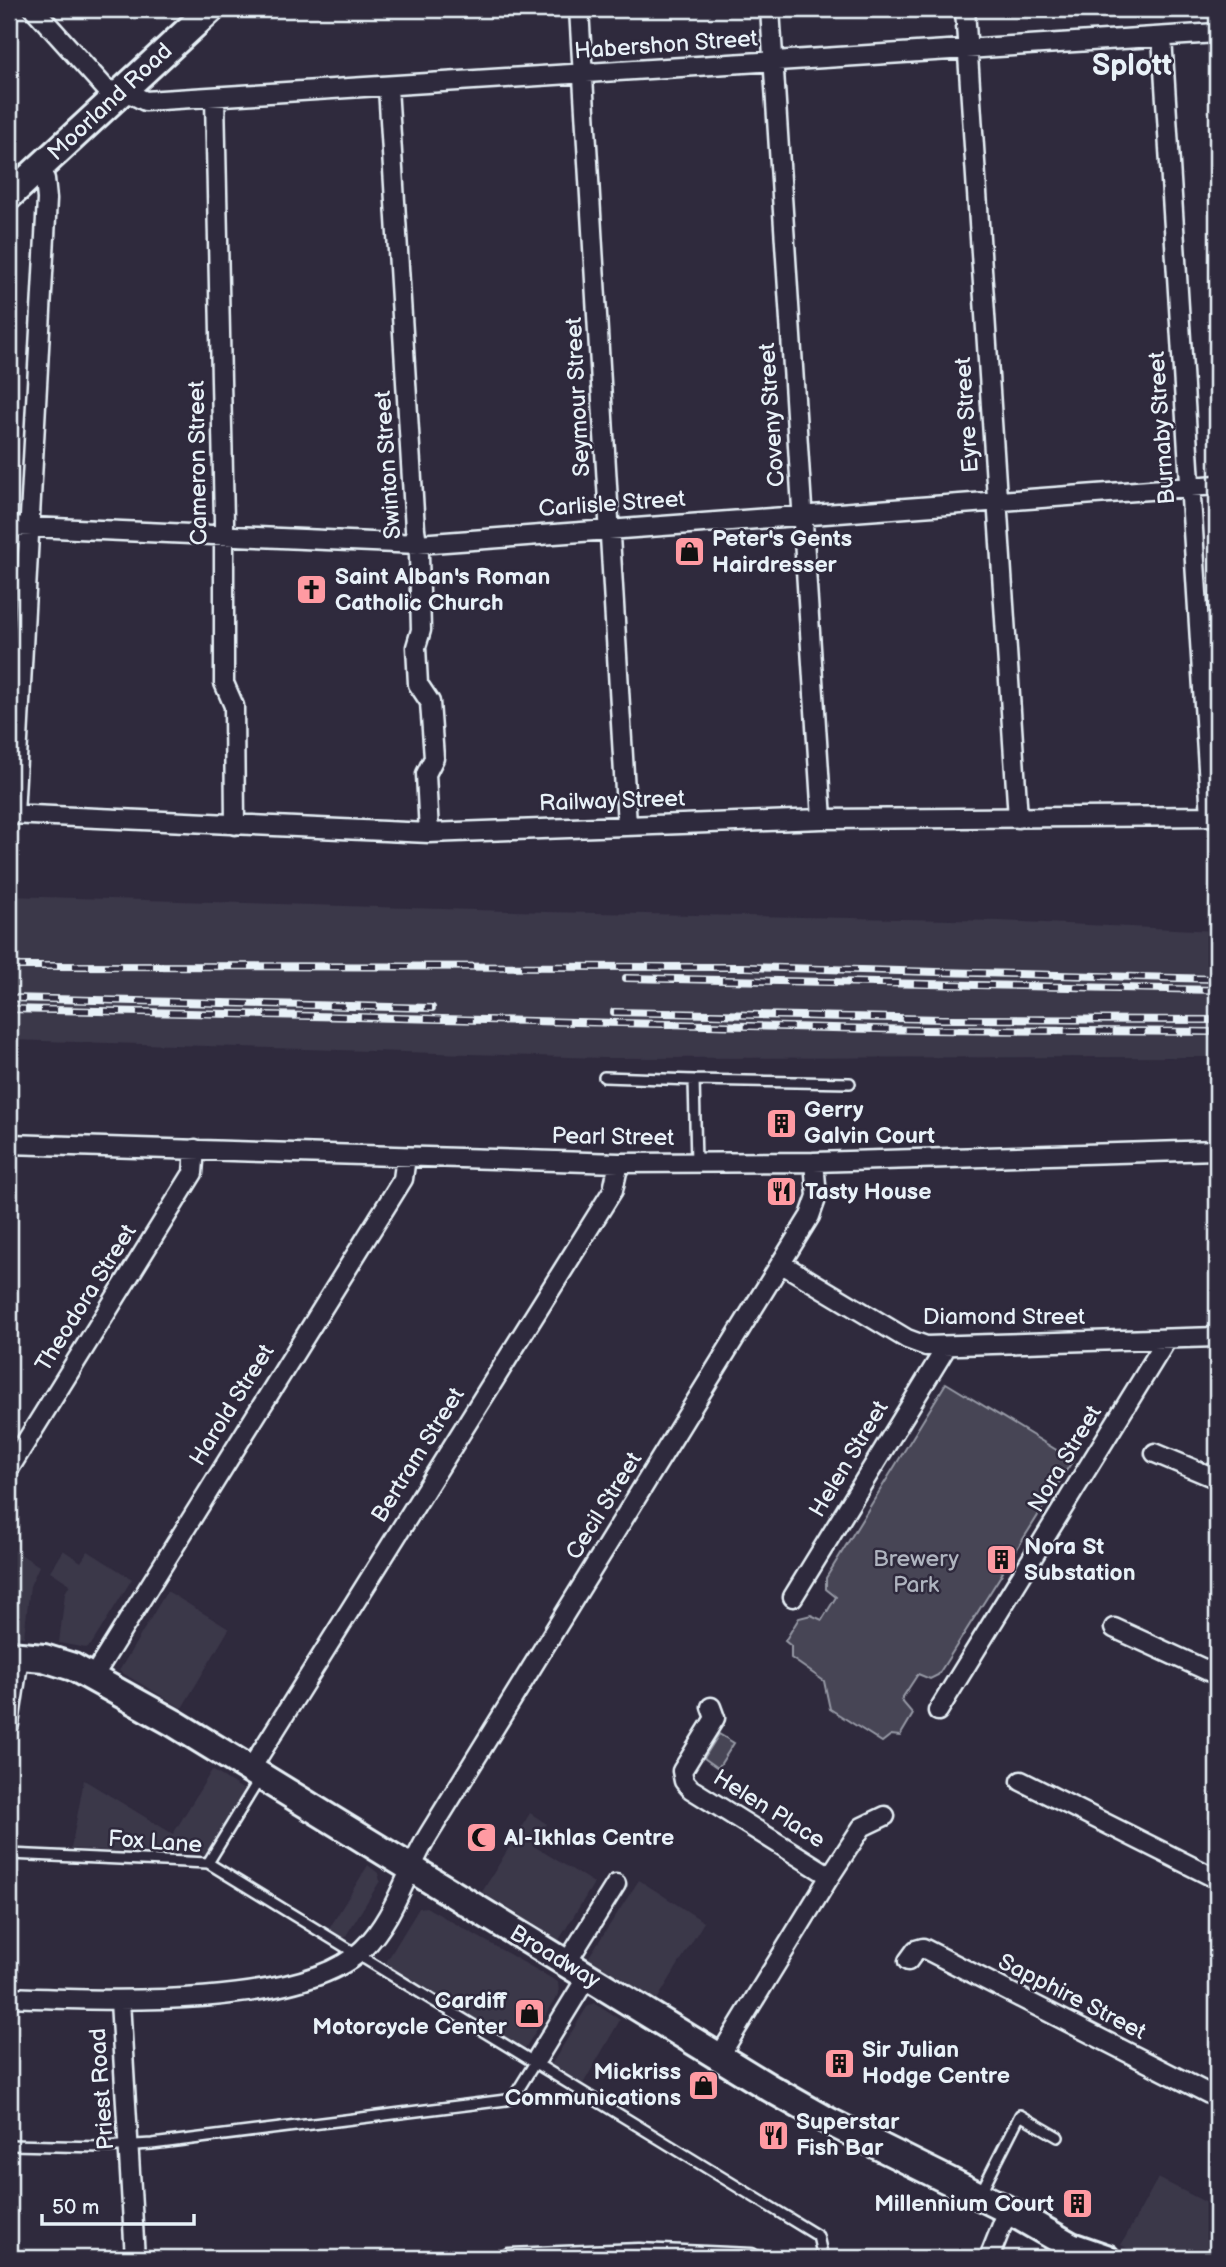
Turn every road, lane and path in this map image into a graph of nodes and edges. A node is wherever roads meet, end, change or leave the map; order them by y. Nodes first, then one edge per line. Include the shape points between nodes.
1 (34, 9) edge
2 (211, 9) edge
3 (579, 9) edge
4 (770, 9) edge
5 (965, 9) edge
6 (1217, 33) edge
7 (1162, 37) junction
8 (967, 50) junction
9 (774, 63) junction
10 (583, 75) junction
11 (388, 87) junction
12 (120, 92) junction
13 (215, 98) junction
14 (38, 168) junction
15 (9, 195) edge
16 (1217, 485) edge
17 (1190, 487) junction
18 (997, 500) junction
19 (803, 515) junction
20 (9, 526) edge
21 (30, 527) junction
22 (610, 529) junction
23 (224, 536) junction
24 (418, 544) junction
25 (11, 814) edge
26 (1214, 816) edge
27 (1018, 818) junction
28 (822, 819) junction
29 (235, 825) junction
30 (627, 825) junction
31 (429, 833) junction
32 (604, 1077) dead end
33 (694, 1080) junction
34 (850, 1083) dead end
35 (9, 1144) edge
36 (195, 1149) junction
37 (1217, 1150) edge
38 (406, 1157) junction
39 (696, 1162) junction
40 (814, 1162) junction
41 (619, 1163) junction
42 (782, 1264) junction
43 (1217, 1337) edge
44 (1167, 1339) junction
45 (947, 1346) junction
46 (1155, 1453) dead end
47 (9, 1469) edge
48 (1217, 1479) edge
49 (793, 1597) dead end
50 (1114, 1628) dead end
51 (14, 1656) edge
52 (1217, 1675) edge
53 (93, 1677) junction
54 (711, 1707) dead end
55 (938, 1711) dead end
56 (9, 1724) edge
57 (256, 1773) junction
58 (1021, 1781) dead end
59 (885, 1816) dead end
60 (9, 1854) edge
61 (208, 1863) junction
62 (411, 1869) junction
63 (830, 1876) junction
64 (1217, 1879) edge
65 (616, 1884) dead end
66 (357, 1955) junction
67 (908, 1961) dead end
68 (577, 1970) junction
69 (9, 1997) edge
70 (120, 2001) junction
71 (719, 2057) junction
72 (536, 2060) junction
73 (1217, 2098) edge
74 (1058, 2137) dead end
75 (9, 2144) edge
76 (131, 2145) junction
77 (979, 2196) junction
78 (1008, 2210) junction
79 (565, 2257) edge
80 (135, 2258) edge
81 (509, 2258) edge
82 (751, 2258) edge
83 (823, 2258) edge
84 (989, 2258) edge
85 (1106, 2258) edge

1 - 12 street, Habershon Street via 106,89
2 - 12 main road, Moorland Road
3 - 10 street, Seymour Street
4 - 9 street, Coveny Street
5 - 8 street, Eyre Street
6 - 7 street, Habershon Street
7 - 8 street, Habershon Street
7 - 17 street, Burnaby Street
8 - 9 street, Habershon Street
8 - 18 street, Eyre Street
9 - 10 street, Habershon Street
9 - 19 street, Coveny Street
10 - 11 street, Habershon Street
10 - 22 street, Seymour Street
11 - 13 street, Habershon Street
11 - 24 street, Swinton Street
12 - 13 street, Habershon Street via 145,101
12 - 14 main road, Moorland Road
13 - 23 street, Cameron Street
14 - 15 main road, Moorland Road
14 - 21 street via 45,179 47,199
16 - 17 street, Carlisle Street
17 - 18 street, Carlisle Street
17 - 26 street, Burnaby Street
18 - 19 street, Carlisle Street
18 - 27 street, Eyre Street
19 - 22 street, Carlisle Street
19 - 28 street, Coveny Street
20 - 21 street, Carlisle Street
21 - 23 street, Carlisle Street
21 - 25 street
22 - 24 street, Carlisle Street
22 - 30 street, Seymour Street
23 - 24 street, Carlisle Street
23 - 29 street, Cameron Street via 224,683 234,706
24 - 31 street, Swinton Street via 421,630 415,647 418,684 430,702 435,758 426,774
25 - 29 street, Railway Street
26 - 27 street, Railway Street
27 - 28 street, Railway Street
28 - 30 street, Railway Street
29 - 31 street, Railway Street
30 - 31 street, Railway Street
32 - 33 lane
33 - 34 lane
33 - 39 lane
35 - 36 street, Pearl Street
36 - 38 street, Pearl Street
36 - 47 street, Theodora Street via 193,1173
37 - 40 street, Pearl Street
38 - 41 street, Pearl Street
38 - 53 street, Harold Street via 403,1179
39 - 40 street, Pearl Street
39 - 41 street, Pearl Street
40 - 42 street, Cecil Street via 814,1208
41 - 57 street, Bertram Street via 613,1190
42 - 45 street, Diamond Street via 917,1344
42 - 62 street, Cecil Street
43 - 44 street, Diamond Street
44 - 45 street, Diamond Street
44 - 55 street, Nora Street
45 - 49 street, Helen Street
46 - 48 street
50 - 52 street
51 - 53 main road, Broadway via 56,1661
51 - 56 street
53 - 57 main road, Broadway
54 - 63 street, Helen Place via 715,1718 682,1771 684,1781
57 - 61 lane
57 - 62 main road, Broadway
58 - 64 street
59 - 63 street, Helen Place via 862,1827
60 - 61 lane, Fox Lane
61 - 66 lane, Fox Lane
62 - 66 street, Cecil Street via 370,1941
62 - 68 main road, Broadway
63 - 71 street, Helen Place
65 - 68 street
66 - 70 street via 311,1976 248,1992
66 - 72 lane, Fox Lane
67 - 73 street, Sapphire Street via 923,1948
68 - 71 main road, Broadway
68 - 72 street
69 - 70 street
70 - 76 street, Priest Road
71 - 77 main road, Broadway via 830,2122
72 - 76 lane via 513,2098 506,2100
72 - 83 lane, Fox Lane via 818,2236
74 - 77 lane via 1020,2115
75 - 76 lane
76 - 80 street, Priest Road
77 - 78 main road, Broadway
78 - 84 street
78 - 85 main road, Broadway via 1071,2246
79 - 81 street
79 - 82 street via 639,2253

